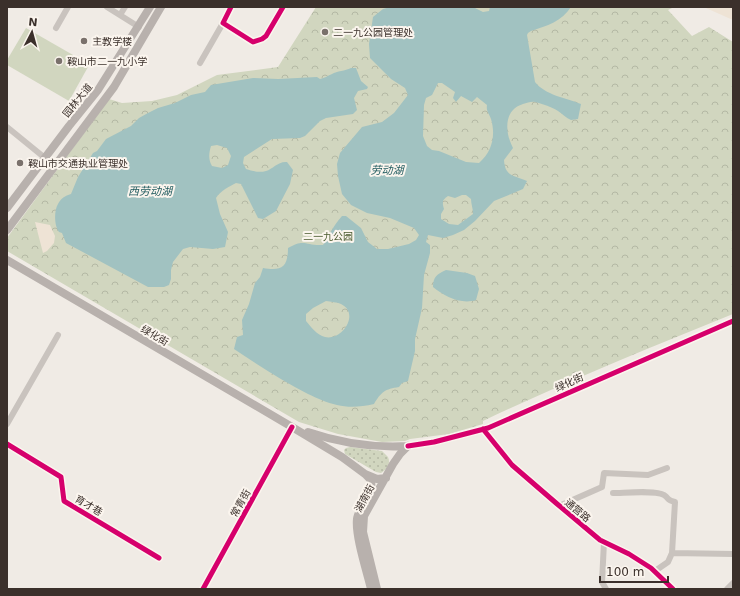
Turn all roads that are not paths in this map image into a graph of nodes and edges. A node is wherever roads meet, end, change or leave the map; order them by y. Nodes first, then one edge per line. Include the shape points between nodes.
1 (68, 7) edge
2 (107, 7) edge
3 (124, 7) edge
4 (150, 7) edge
5 (161, 7) edge
6 (232, 7) edge
7 (283, 7) edge
8 (120, 15) junction
9 (223, 23) junction
10 (139, 27) junction
11 (56, 28) dead end
12 (200, 63) dead end
13 (7, 127) edge
14 (45, 158) junction
15 (7, 208) edge
16 (7, 230) edge
17 (7, 260) edge
18 (733, 321) edge
19 (58, 335) dead end
20 (7, 424) edge
21 (292, 427) junction
22 (483, 429) junction
23 (348, 443) junction
24 (7, 444) edge
25 (380, 446) junction
26 (408, 446) junction
27 (342, 457) junction
28 (393, 464) junction
29 (667, 468) dead end
30 (365, 474) junction
31 (386, 478) junction
32 (613, 493) dead end
33 (559, 506) junction
34 (604, 542) junction
35 (672, 553) junction
36 (733, 554) edge
37 (159, 558) dead end
38 (655, 572) junction
39 (733, 584) edge
40 (203, 589) edge
41 (371, 589) edge
42 (377, 589) edge
43 (606, 589) edge
44 (673, 589) edge
45 (727, 589) edge

1 - 11 street
2 - 8 street
3 - 8 street
4 - 10 main road, 园林大道
5 - 16 main road via 114,87
6 - 9 street
7 - 9 street via 266,36 253,42
8 - 10 street
9 - 12 street
10 - 14 main road, 园林大道 via 98,90
13 - 14 street
14 - 15 main road, 园林大道
17 - 21 main road, 绿化街
18 - 22 street, 绿化街
19 - 20 street
21 - 23 main road, 绿化街
21 - 27 main road, 绿化街
21 - 40 street, 常青街
22 - 26 street, 绿化街
22 - 33 street, 通营路 via 512,465
23 - 25 main road, 绿化街
23 - 27 main road via 341,445
24 - 37 street, 育才巷 via 61,477 64,501
25 - 26 main road, 绿化街
25 - 28 main road via 392,454
26 - 28 main road, 湖南街
27 - 30 main road, 绿化街
28 - 31 main road, 湖南街
29 - 33 street via 648,475 604,473 602,487
30 - 31 main road, 绿化街 via 377,479
30 - 41 main road, 湖南街 via 371,486 359,510 356,526
31 - 42 main road, 湖南街 via 365,512 363,520 363,532
32 - 35 street via 651,493 675,502
33 - 34 street, 通营路
34 - 38 street, 通营路 via 629,554
34 - 43 street via 602,582
35 - 36 street
35 - 38 street via 668,562
38 - 44 street, 通营路
39 - 45 street

